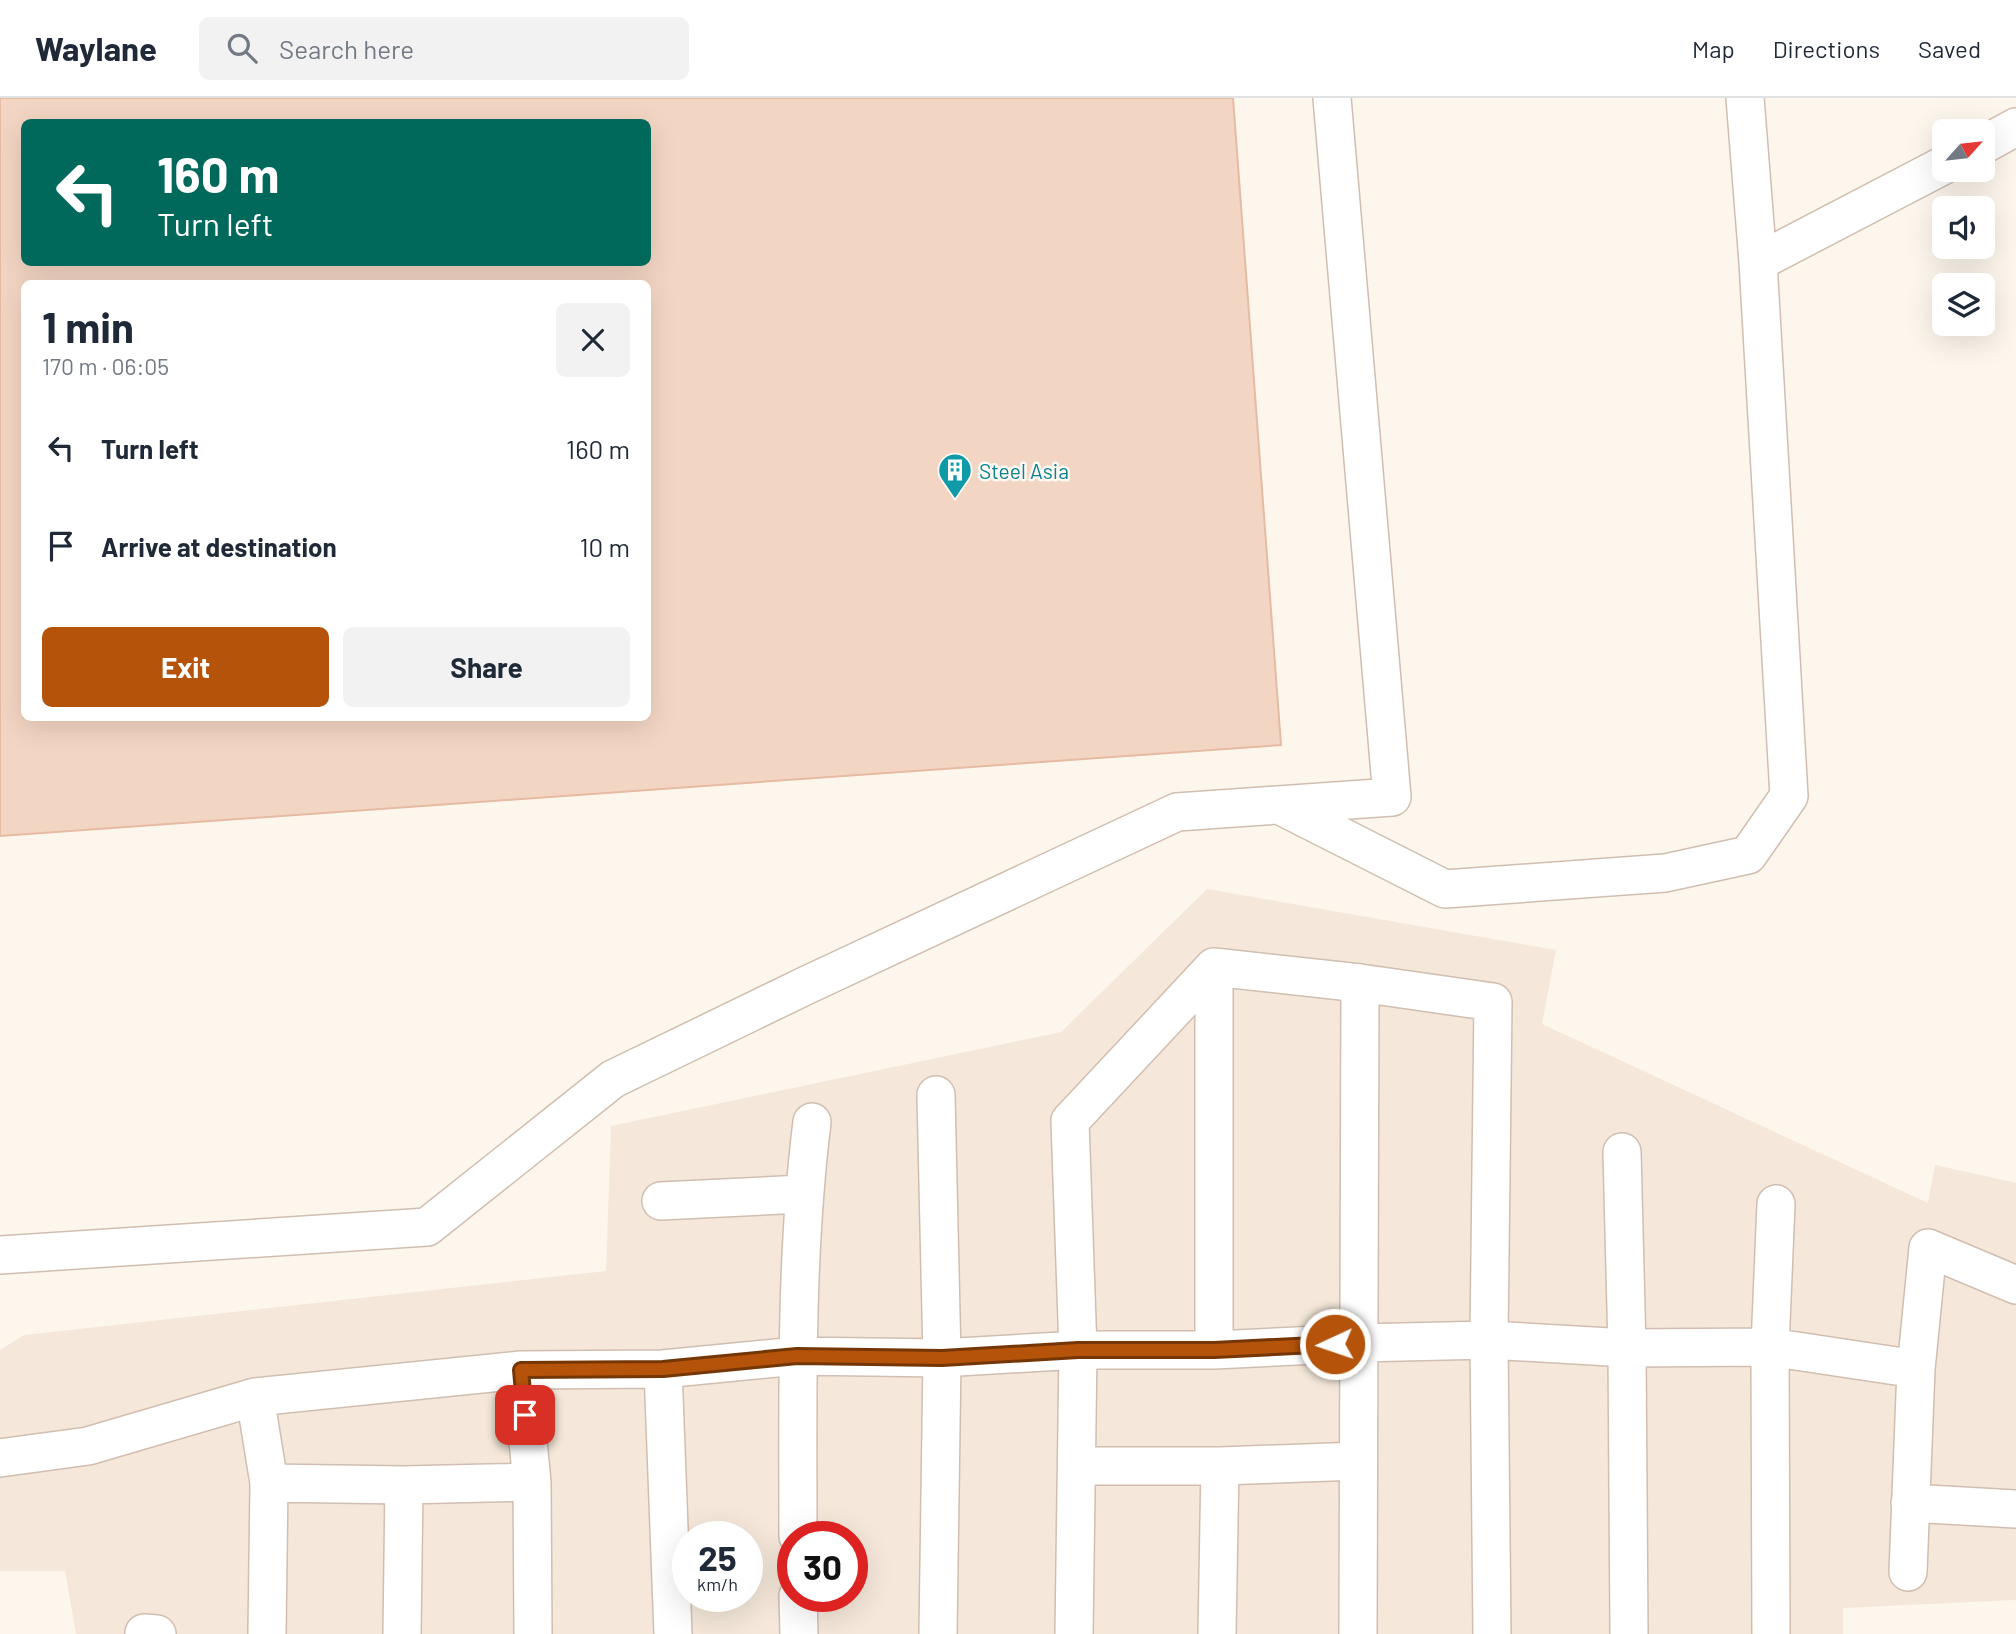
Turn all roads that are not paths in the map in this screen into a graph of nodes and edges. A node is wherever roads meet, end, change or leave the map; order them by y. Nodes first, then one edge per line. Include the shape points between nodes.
1 (1332, 98) edge
2 (1745, 98) edge
3 (2016, 127) edge
4 (1995, 138) edge
5 (1932, 171) edge
6 (1758, 262) junction
7 (1278, 805) junction
8 (1214, 967) junction
9 (1360, 983) junction
10 (936, 1095) dead end
11 (812, 1122) dead end
12 (1622, 1152) dead end
13 (803, 1194) junction
14 (661, 1201) dead end
15 (1776, 1204) dead end
16 (0, 1255) edge
17 (2016, 1285) edge
18 (1489, 1340) junction
19 (1358, 1343) junction
20 (1770, 1347) junction
21 (1627, 1348) junction
22 (1078, 1350) junction
23 (1214, 1350) junction
24 (797, 1356) junction
25 (942, 1358) junction
26 (663, 1369) junction
27 (1916, 1369) junction
28 (521, 1370) junction
29 (255, 1397) junction
30 (0, 1458) edge
31 (1358, 1461) junction
32 (1077, 1465) junction
33 (1220, 1466) junction
34 (532, 1482) junction
35 (269, 1483) junction
36 (404, 1485) junction
37 (1910, 1503) junction
38 (2016, 1509) edge
39 (798, 1521) edge
40 (1908, 1572) dead end
41 (799, 1612) edge
42 (144, 1633) edge
43 (157, 1634) edge
44 (267, 1634) edge
45 (402, 1634) edge
46 (533, 1634) edge
47 (673, 1634) edge
48 (799, 1634) edge
49 (938, 1634) edge
50 (1074, 1634) edge
51 (1217, 1634) edge
52 (1358, 1634) edge
53 (1492, 1634) edge
54 (1629, 1634) edge
55 (1771, 1634) edge

1 - 7 street via 1392,797
2 - 6 street
3 - 4 street
5 - 6 street
6 - 7 street via 1789,796 1748,855 1665,873 1446,889
7 - 16 street via 1177,812 613,1079 427,1227
8 - 9 street
8 - 22 street via 1070,1121
8 - 23 street
9 - 18 street via 1493,1002
9 - 19 street
10 - 25 street
11 - 13 street
12 - 21 street
13 - 14 street
13 - 24 street
15 - 20 street
17 - 27 street via 1928,1248
18 - 19 street
18 - 21 street
18 - 53 street
19 - 23 street
19 - 31 street
20 - 21 street
20 - 27 street
20 - 55 street
21 - 54 street
22 - 23 street
22 - 25 street
22 - 32 street
24 - 25 street
24 - 26 street
24 - 39 street
25 - 49 street
26 - 28 street
26 - 47 street
27 - 37 street
28 - 29 street
28 - 34 street
29 - 30 street via 88,1446
29 - 35 street
31 - 33 street
31 - 52 street
32 - 33 street
32 - 50 street
33 - 51 street
34 - 36 street
34 - 46 street
35 - 36 street
35 - 44 street
36 - 45 street
37 - 38 street
37 - 40 street
41 - 48 street
42 - 43 street

